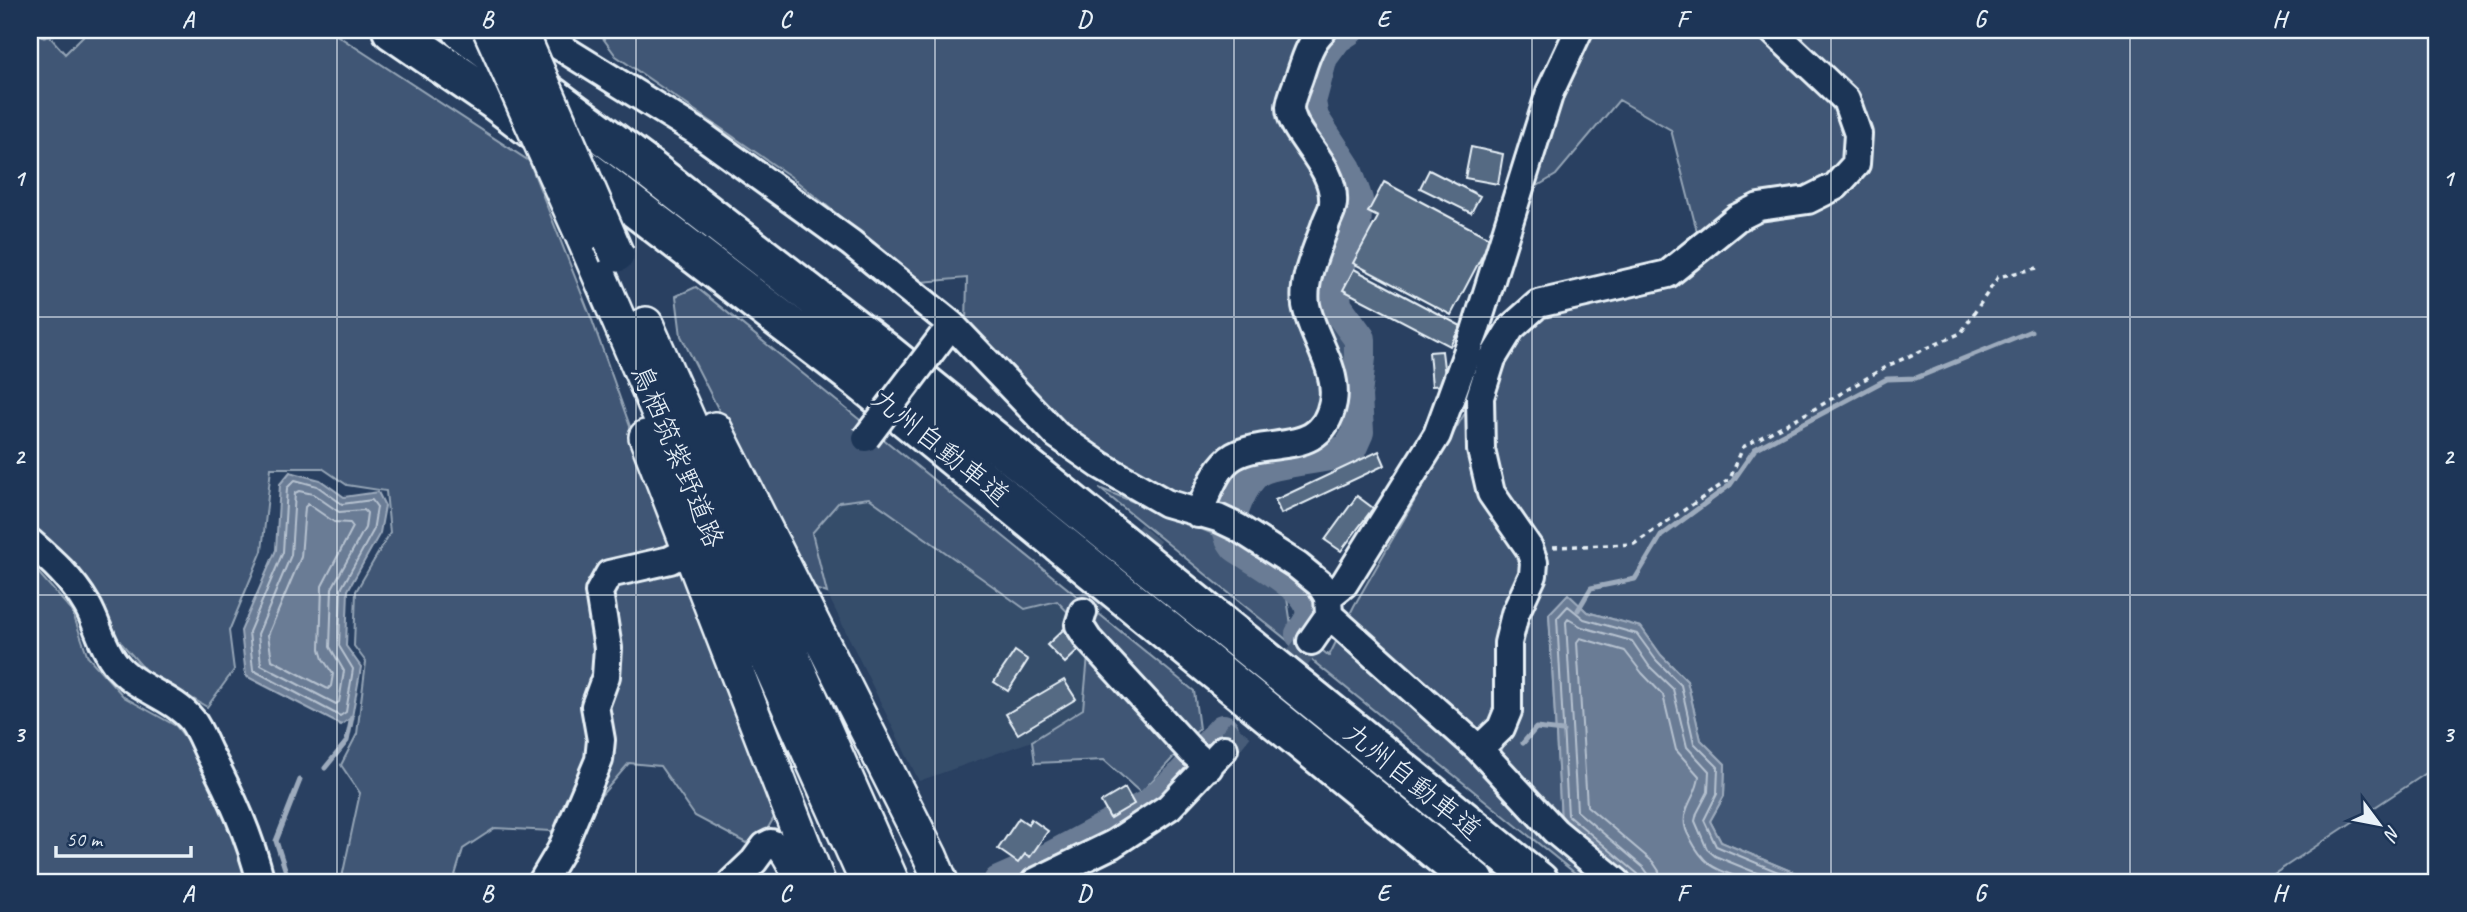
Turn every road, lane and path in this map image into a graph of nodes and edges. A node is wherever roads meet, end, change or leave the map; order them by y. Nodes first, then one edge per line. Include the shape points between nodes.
1 (370, 30) edge
2 (391, 30) edge
3 (462, 30) edge
4 (490, 30) edge
5 (1322, 30) edge
6 (1579, 30) edge
7 (1772, 30) edge
8 (534, 31) edge
9 (493, 99) junction
10 (2037, 268) dead end
11 (610, 269) junction
12 (638, 306) junction
13 (946, 331) junction
14 (866, 438) dead end
15 (1218, 520) junction
16 (30, 542) edge
17 (1529, 548) junction
18 (689, 550) junction
19 (1329, 606) junction
20 (1083, 612) dead end
21 (1311, 641) tunnel mouth
22 (1479, 749) junction
23 (877, 877) edge
24 (261, 882) edge
25 (542, 882) edge
26 (732, 882) edge
27 (799, 882) edge
28 (818, 882) edge
29 (941, 882) edge
30 (1035, 882) edge
31 (1475, 882) edge
32 (1539, 882) edge
33 (1617, 882) edge

1 - 9 highway
2 - 9 highway, 九州自動車道
3 - 32 highway, 九州自動車道 via 886,353
4 - 11 main road, 鳥栖筑紫野道路, bridge via 583,237
5 - 15 street via 1307,53 1290,107 1331,186 1333,203 1308,276 1306,304 1334,384 1333,402 1327,419 1312,437 1248,450 1222,466
6 - 19 street via 1549,92 1475,331 1437,435
7 - 17 street via 1846,100 1858,134 1856,164 1836,186 1808,200 1759,207 1737,218 1668,274 1538,304 1511,328 1492,359 1480,397 1481,450 1491,493
8 - 11 main road, 鳥栖筑紫野道路, bridge
8 - 13 street via 696,131 851,243
9 - 31 highway, 九州自動車道 via 861,381
10 - 17 path via 1998,277 1961,333 1887,366 1743,446 1730,479 1634,544
11 - 12 main road, 鳥栖筑紫野道路
11 - 18 main road via 598,314
11 - 23 main road, 鳥栖筑紫野道路 via 697,502
12 - 23 main road, 鳥栖筑紫野道路
12 - 29 main road via 684,367
13 - 14 street, bridge
13 - 15 street via 1057,435 1161,514
15 - 19 street via 1298,566 1320,584
16 - 24 street via 62,569 88,607 116,665 192,721 233,799
17 - 22 street via 1533,575 1508,643 1508,711 1501,728
18 - 25 street via 670,561 609,574 599,592 608,648 606,676 594,706 601,740 598,760 561,850
18 - 28 main road
19 - 21 street
19 - 22 street
20 - 30 street via 1079,625 1088,639 1207,758 1169,807 1113,844
22 - 33 street via 1555,831
26 - 27 street via 771,843 782,849

